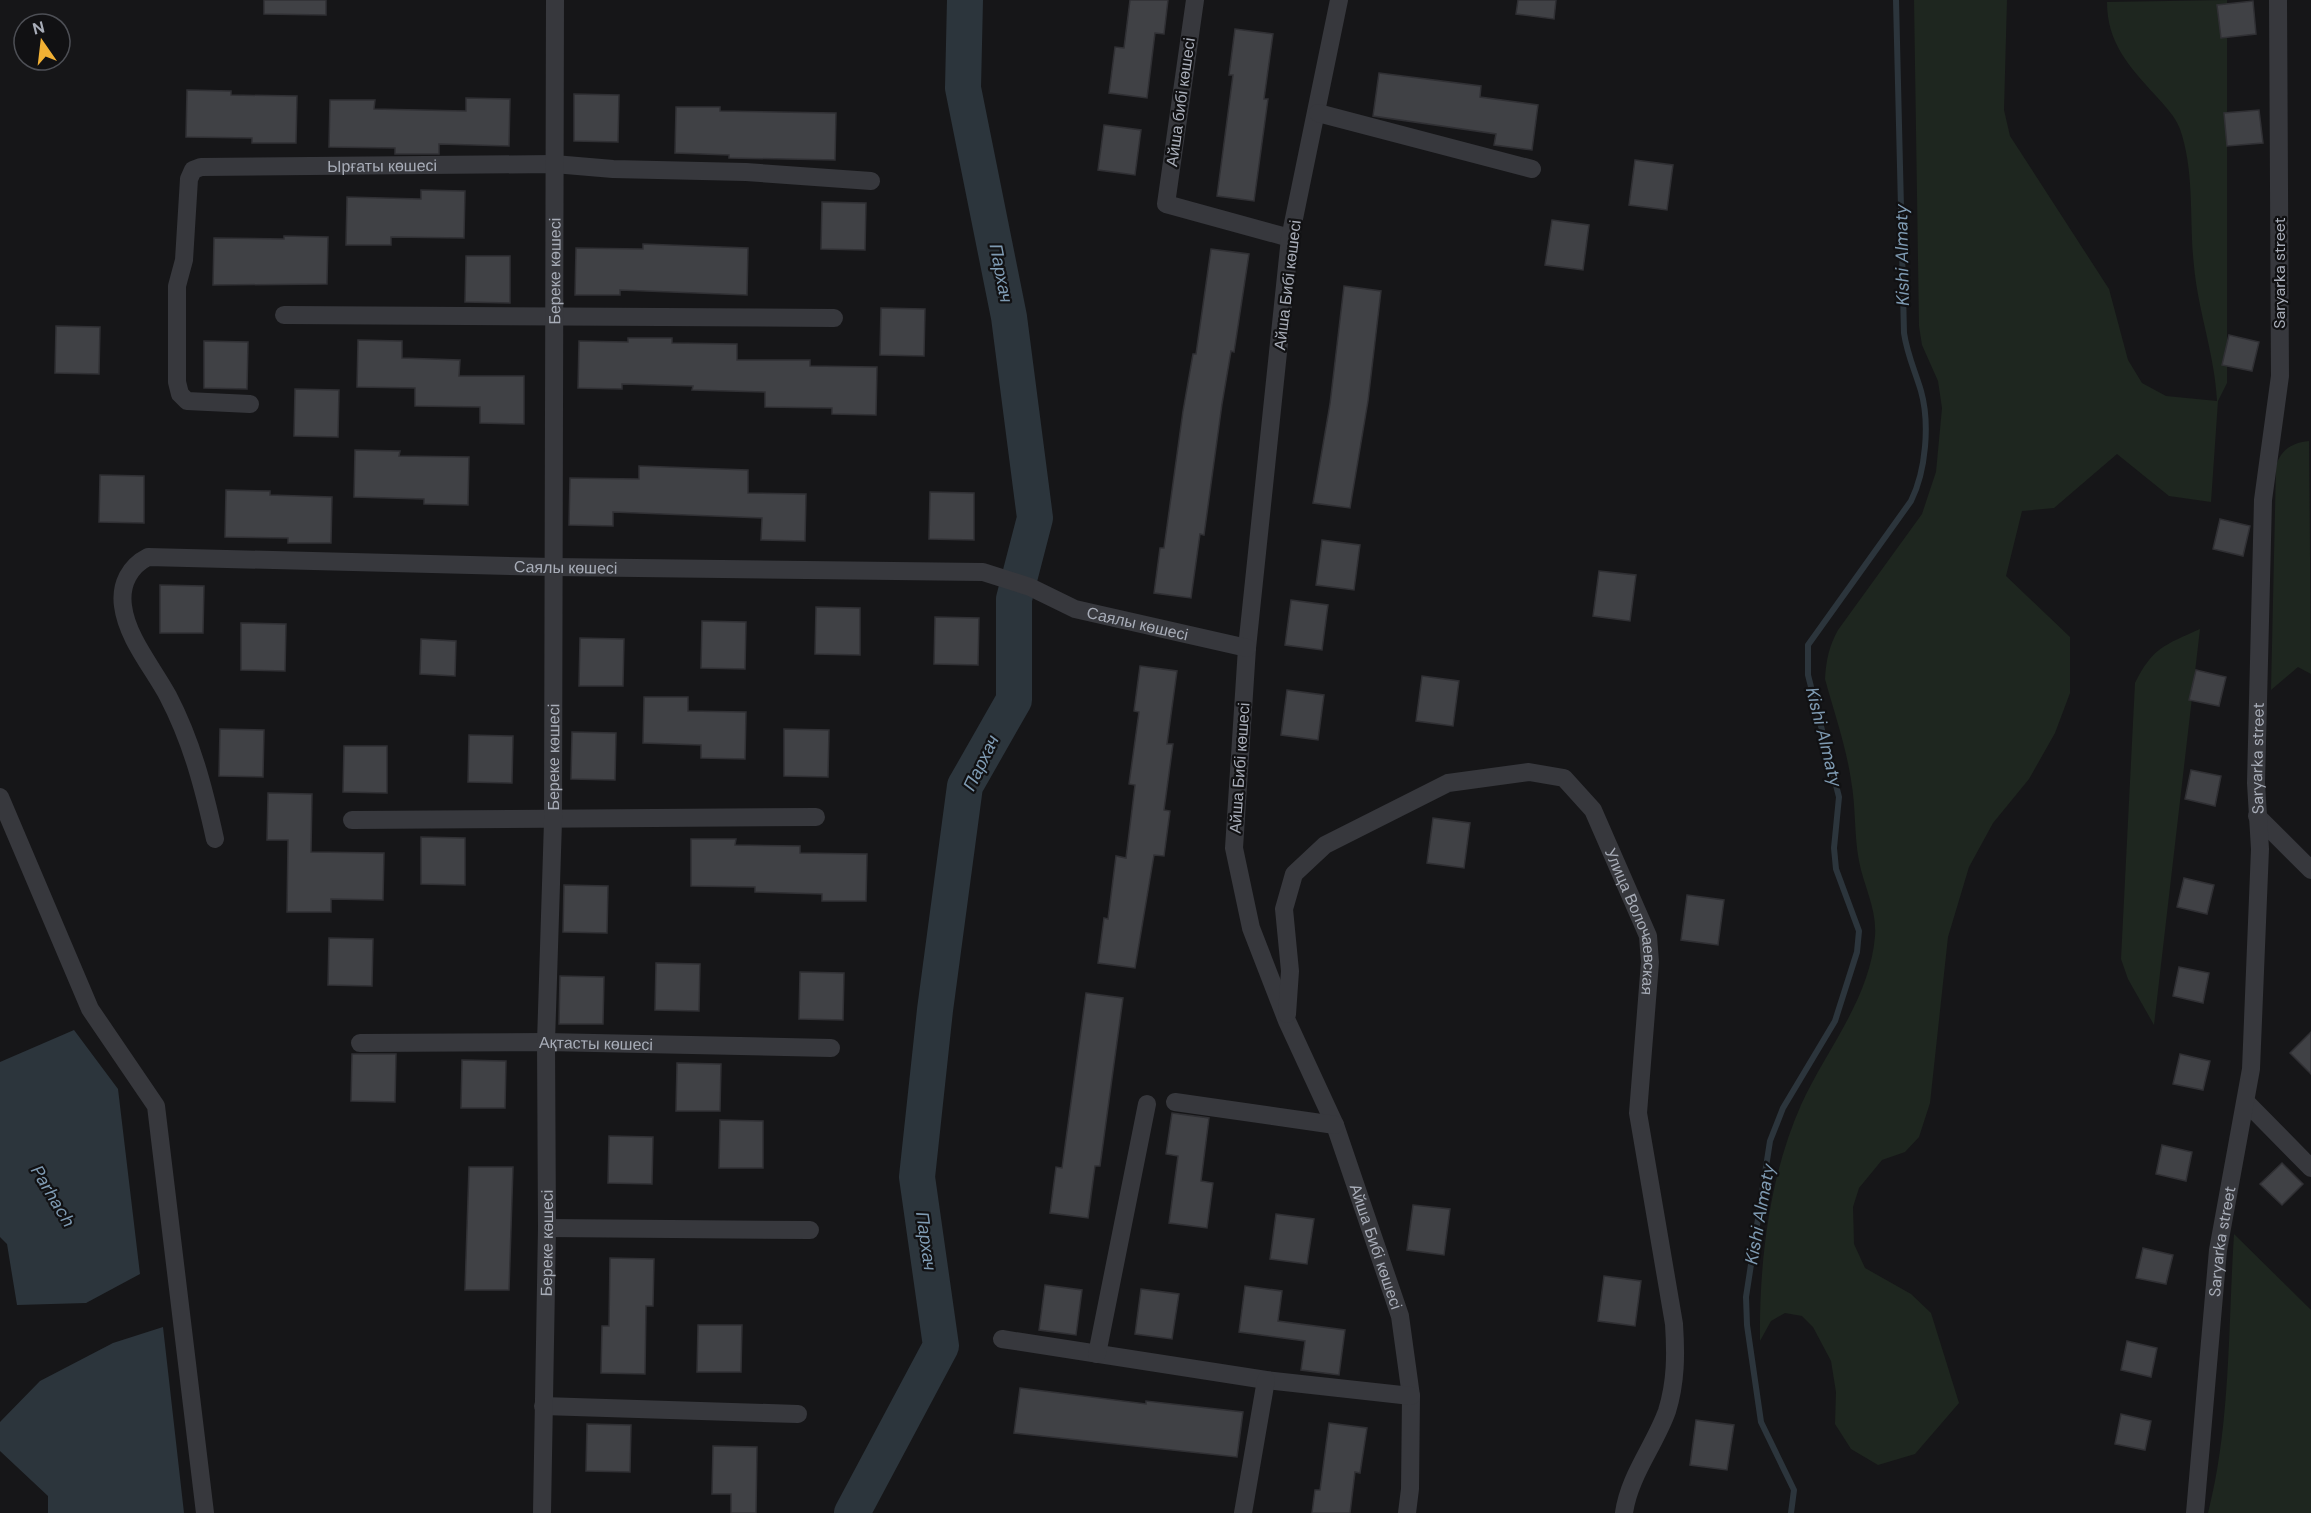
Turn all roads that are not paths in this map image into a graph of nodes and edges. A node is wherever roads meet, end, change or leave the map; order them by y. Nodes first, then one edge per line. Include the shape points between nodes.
1 (555, 0) edge
2 (1194, 0) edge
3 (1339, 0) edge
4 (2278, 0) edge
5 (1317, 113) junction
6 (555, 164) junction
7 (1532, 169) dead end
8 (871, 181) dead end
9 (1290, 238) junction
10 (284, 315) dead end
11 (556, 316) junction
12 (834, 318) dead end
13 (250, 404) dead end
14 (553, 567) junction
15 (1246, 648) junction
16 (0, 797) edge
17 (2257, 816) junction
18 (816, 817) dead end
19 (352, 820) dead end
20 (553, 821) junction
21 (215, 839) dead end
22 (2311, 870) edge
23 (1287, 1021) junction
24 (546, 1042) junction
25 (360, 1043) dead end
26 (831, 1048) dead end
27 (1175, 1102) dead end
28 (2247, 1103) junction
29 (1147, 1104) dead end
30 (1335, 1125) junction
31 (2311, 1168) edge
32 (547, 1228) junction
33 (810, 1230) dead end
34 (1002, 1339) dead end
35 (1096, 1354) junction
36 (1266, 1380) junction
37 (1411, 1396) junction
38 (543, 1406) junction
39 (798, 1414) dead end
40 (204, 1513) edge
41 (542, 1513) edge
42 (1243, 1513) edge
43 (1407, 1513) edge
44 (1624, 1513) edge
45 (2195, 1513) edge

1 - 6 street, Береке көшесі
2 - 9 street, Айша бибі көшесі via 1166,204
3 - 5 street, Айша Бибі көшесі
4 - 17 street, Saryarka street via 2280,376 2263,500
5 - 7 street
5 - 9 street, Айша Бибі көшесі
6 - 8 street, Ырғаты көшесі
6 - 11 street, Береке көшесі
6 - 13 street, Ырғаты көшесі via 201,166 193,170 189,179 184,260 177,286 177,382 187,401
9 - 15 street, Айша Бибі көшесі
10 - 11 street
11 - 12 street
11 - 14 street, Береке көшесі
14 - 15 street, Саялы көшесі via 983,572 1030,587 1075,609
14 - 20 street, Береке көшесі
14 - 21 street, Саялы көшесі via 148,557 136,563 130,571 123,606 185,732 198,766
15 - 23 street, Айша Бибі көшесі via 1234,848 1251,928
16 - 40 street via 90,1009 156,1106
17 - 22 street
17 - 28 street, Saryarka street via 2260,849
18 - 20 street
19 - 20 street
20 - 24 street, Береке көшесі
23 - 30 street, Айша Бибі көшесі
23 - 44 street, Улица Волочаевская via 1290,971 1284,909 1294,874 1325,845 1448,783 1529,771 1564,778 1593,810 1648,936 1650,962 1638,1113 1674,1324 1674,1380 1666,1412
24 - 25 street, Ақтасты көшесі
24 - 26 street, Ақтасты көшесі
24 - 32 street, Береке көшесі
27 - 30 street
28 - 31 street
28 - 45 street, Saryarka street via 2218,1250
29 - 35 street
30 - 37 street, Айша Бибі көшесі via 1400,1316
32 - 33 street
32 - 38 street, Береке көшесі
34 - 35 street
35 - 36 street
36 - 37 street
36 - 42 street
37 - 43 street, Айша Бибі көшесі
38 - 39 street
38 - 41 street, Береке көшесі

